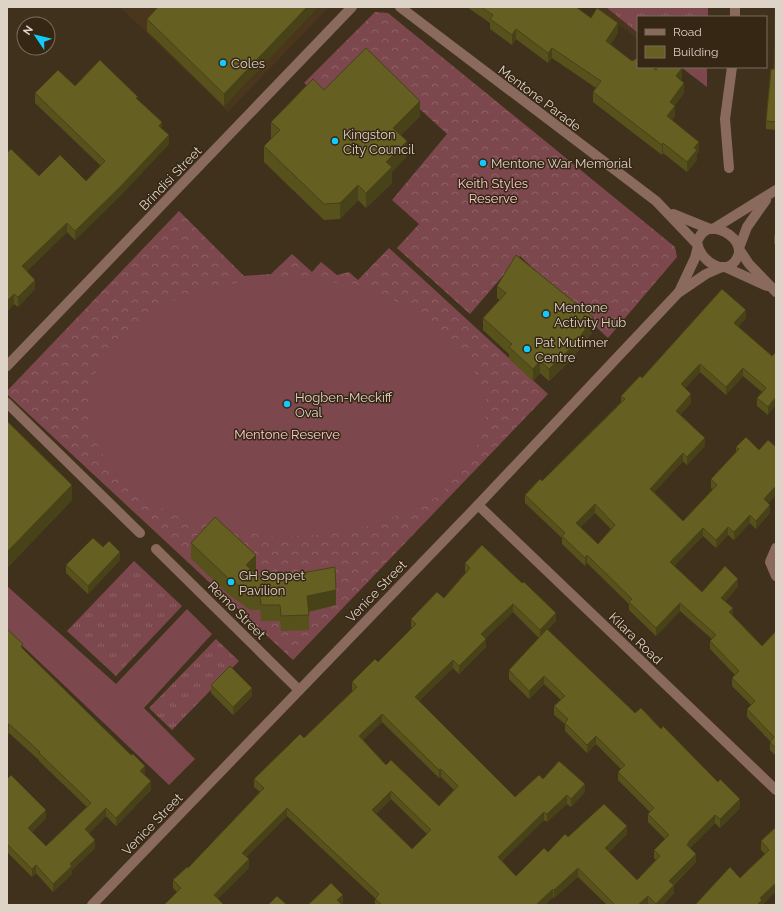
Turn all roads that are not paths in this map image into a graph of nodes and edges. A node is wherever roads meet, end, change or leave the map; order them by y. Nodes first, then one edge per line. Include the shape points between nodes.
1 (352, 7) edge
2 (400, 7) edge
3 (732, 68) edge
4 (729, 168) dead end
5 (772, 193) edge
6 (665, 209) junction
7 (711, 229) junction
8 (698, 245) junction
9 (739, 248) junction
10 (723, 267) junction
11 (773, 289) edge
12 (678, 293) junction
13 (7, 366) edge
14 (7, 403) edge
15 (478, 505) junction
16 (140, 533) dead end
17 (156, 548) dead end
18 (776, 548) edge
19 (776, 576) edge
20 (299, 690) junction
21 (776, 790) edge
22 (92, 905) edge

1 - 13 street, Brindisi Street
2 - 6 street, Mentone Parade
3 - 4 street via 725,119
5 - 7 street
5 - 9 street via 747,227
6 - 7 street, Mentone Parade via 685,220
6 - 8 street, Mentone Parade
7 - 8 street via 700,234
7 - 9 street via 719,229 728,234
8 - 10 street via 706,260 712,265
8 - 12 street, Venice Street via 695,258
9 - 10 street via 735,262
9 - 11 street via 747,262
10 - 11 street
10 - 12 street, Venice Street via 706,274
12 - 15 street, Venice Street
14 - 16 street
15 - 20 street, Venice Street
15 - 21 street, Kilara Road
17 - 20 street, Remo Street
18 - 19 street via 770,562
20 - 22 street, Venice Street

